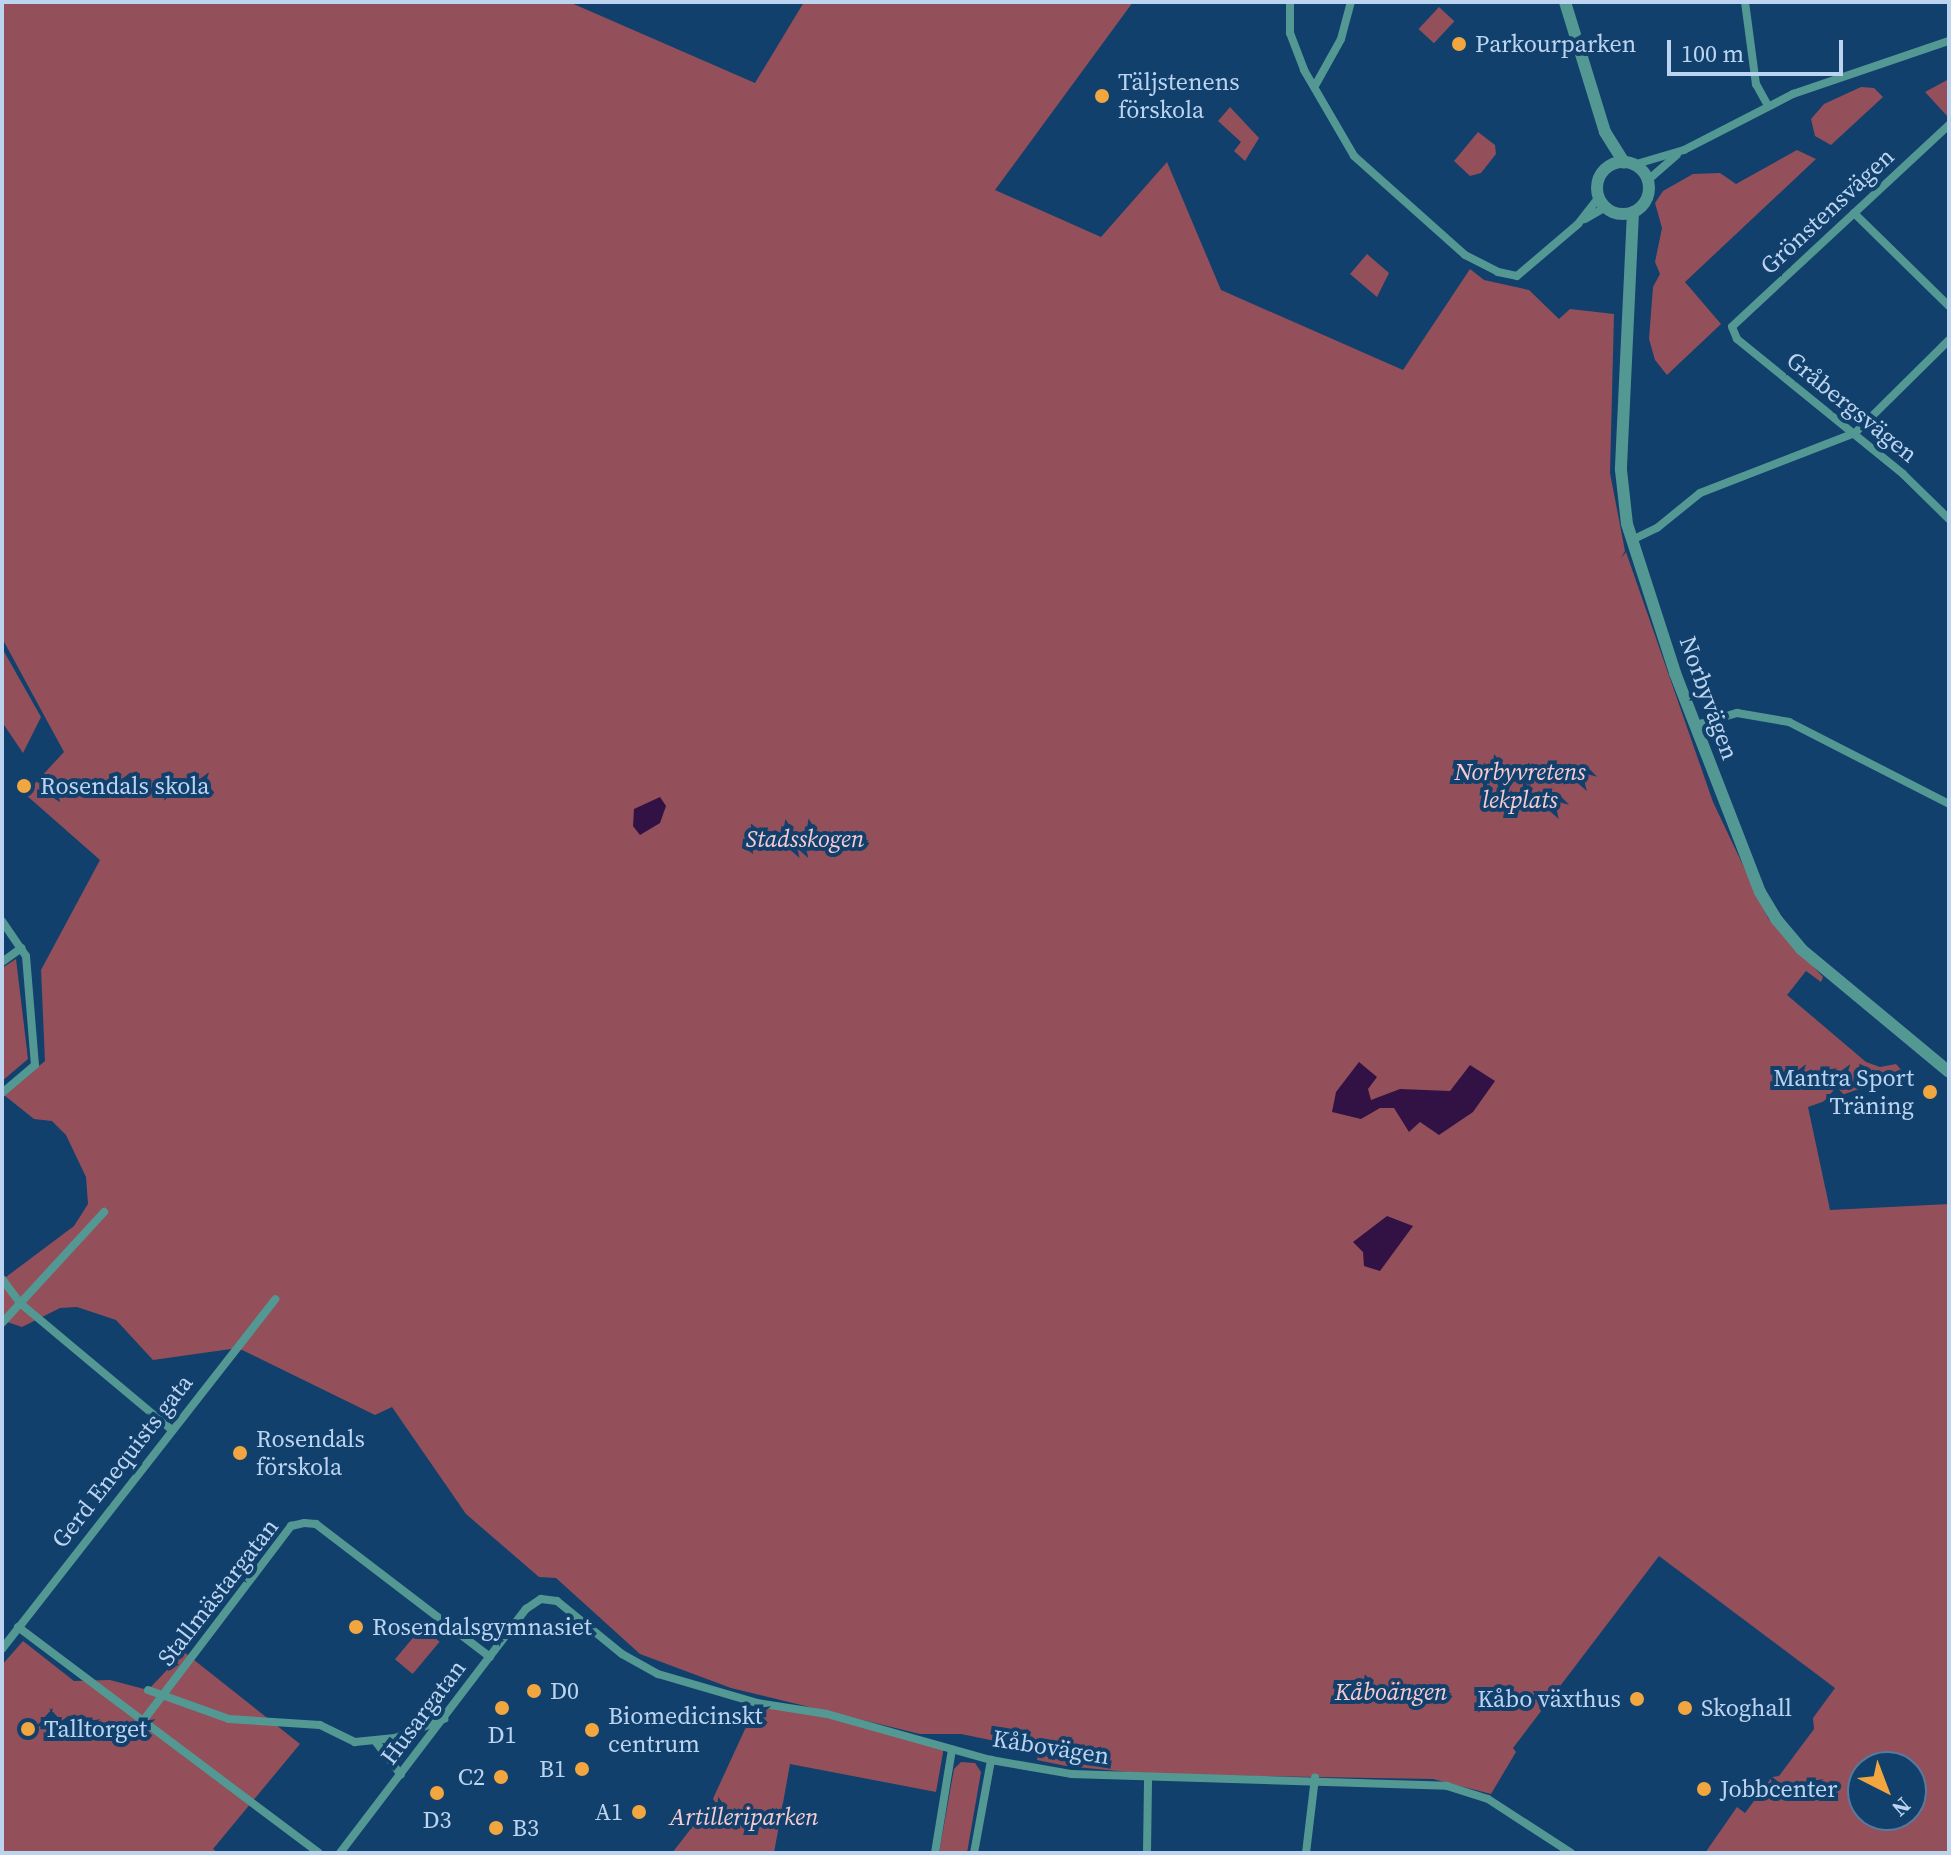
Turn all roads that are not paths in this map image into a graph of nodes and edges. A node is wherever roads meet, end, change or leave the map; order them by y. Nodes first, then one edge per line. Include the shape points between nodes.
1 (1290, 2) edge
2 (1351, 2) edge
3 (1565, 2) edge
4 (1745, 2) edge
5 (1949, 41) edge
6 (1316, 84) junction
7 (1768, 106) junction
8 (1949, 125) edge
9 (1605, 132) junction
10 (1684, 150) junction
11 (1629, 164) junction
12 (1608, 167) junction
13 (1648, 180) junction
14 (1608, 206) junction
15 (1633, 212) junction
16 (1854, 213) junction
17 (1628, 253) junction
18 (1949, 306) edge
19 (1732, 327) joint
20 (1949, 340) edge
21 (1855, 433) junction
22 (1949, 519) edge
23 (1632, 540) junction
24 (1696, 725) junction
25 (1949, 804) edge
26 (2, 921) edge
27 (21, 948) junction
28 (2, 962) edge
29 (1949, 1072) edge
30 (2, 1093) edge
31 (104, 1212) dead end
32 (2, 1279) edge
33 (275, 1299) dead end
34 (20, 1303) junction
35 (2, 1323) edge
36 (172, 1430) junction
37 (541, 1599) joint
38 (18, 1627) junction
39 (2, 1649) edge
40 (490, 1657) junction
41 (148, 1690) dead end
42 (162, 1695) junction
43 (445, 1718) junction
44 (143, 1721) junction
45 (376, 1742) junction
46 (952, 1749) junction
47 (991, 1760) junction
48 (401, 1775) junction
49 (1315, 1778) junction
50 (1148, 1780) junction
51 (319, 1853) edge
52 (340, 1853) edge
53 (935, 1853) edge
54 (974, 1853) edge
55 (1147, 1853) edge
56 (1306, 1853) edge
57 (1571, 1853) edge

1 - 6 street via 1290,33 1304,70
2 - 6 street via 1341,39
3 - 9 street
4 - 7 street via 1756,84
5 - 7 street
6 - 14 street via 1358,162 1438,233 1485,266 1517,276 1578,224
7 - 10 street
8 - 16 street, Grönstensvägen
9 - 11 street
9 - 12 street
10 - 11 street
10 - 13 street
11 - 12 street
11 - 13 street
12 - 14 street via 1598,183
13 - 15 street via 1647,197
14 - 15 street
14 - 17 street, Norbyvägen
15 - 17 street, Norbyvägen
16 - 18 street
16 - 19 street, Grönstensvägen
17 - 23 street, Norbyvägen via 1621,470
19 - 21 street, Gråbergsvägen via 1737,339
20 - 21 street
21 - 22 street, Gråbergsvägen
21 - 23 street via 1700,493 1657,528
23 - 24 street, Norbyvägen
24 - 25 street via 1737,713 1789,722
24 - 29 street, Norbyvägen via 1760,892 1777,920 1801,949
26 - 27 street
27 - 28 street
27 - 30 street via 35,1065
31 - 34 street
32 - 34 street
33 - 36 street, Gerd Enequists gata
34 - 35 street
34 - 36 street
36 - 38 street, Gerd Enequists gata
37 - 40 street, Husargatan via 526,1609
37 - 46 street, Kåbovägen via 557,1601 622,1654 685,1684 827,1714
38 - 39 street, Gerd Enequists gata
38 - 44 street
40 - 42 street, Stallmästargatan via 316,1524 304,1523 291,1526
40 - 43 street, Husargatan
41 - 42 street
42 - 44 street, Stallmästargatan
42 - 45 street via 229,1719 320,1725 355,1742
43 - 45 street
43 - 48 street, Husargatan
44 - 51 street
45 - 48 street via 380,1755
46 - 47 street, Kåbovägen
46 - 53 street
47 - 50 street, Kåbovägen
47 - 54 street
48 - 52 street, Husargatan
49 - 50 street, Kåbovägen
49 - 56 street
49 - 57 street, Kåbovägen via 1467,1790
50 - 55 street

